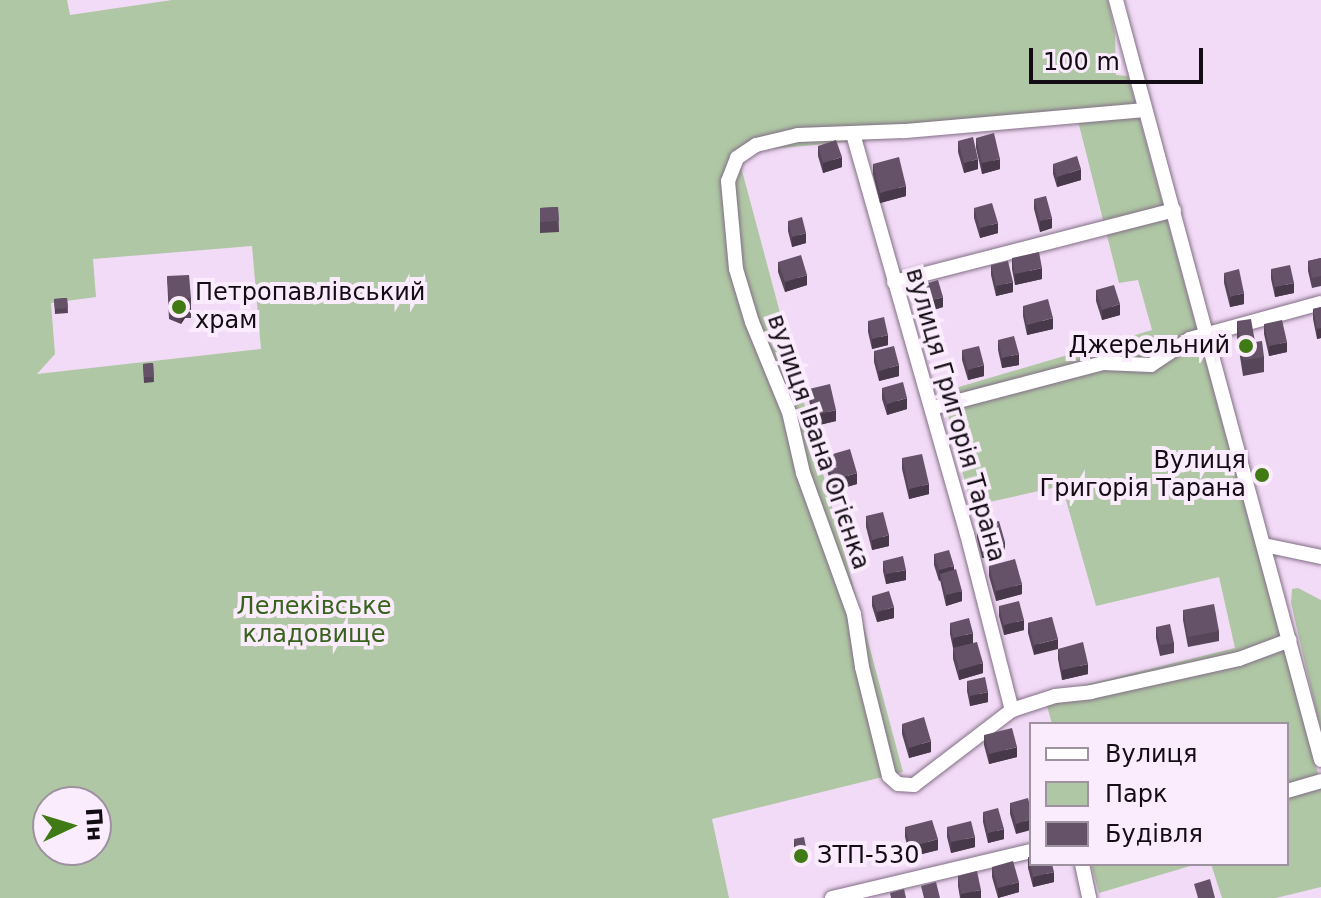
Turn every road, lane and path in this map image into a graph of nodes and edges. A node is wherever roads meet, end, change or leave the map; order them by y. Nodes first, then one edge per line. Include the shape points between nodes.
1 (1116, 0) edge
2 (1145, 110) junction
3 (853, 134) junction
4 (1174, 210) junction
5 (894, 282) junction
6 (1321, 303) edge
7 (1207, 334) junction
8 (932, 408) junction
9 (1264, 545) junction
10 (1321, 557) edge
11 (1290, 640) junction
12 (1012, 710) junction
13 (1321, 760) edge
14 (1321, 781) edge
15 (1289, 790) edge
16 (1029, 851) edge
17 (1082, 866) edge
18 (832, 898) edge
19 (1089, 898) edge

1 - 2 street
2 - 3 street
2 - 4 street
3 - 5 street, вулиця Григорія Тарана
3 - 12 street, вулиця Івана Огієнка via 798,135 756,145 737,158 728,181 736,269 854,614 889,776 898,784 914,785
4 - 5 street
4 - 7 street
5 - 8 street, вулиця Григорія Тарана
6 - 7 street
7 - 8 street via 1151,365 1103,363
7 - 9 street
8 - 12 street, вулиця Григорія Тарана
9 - 10 street
9 - 11 street
11 - 12 street via 1239,659 1055,696
11 - 13 street
14 - 15 street
16 - 18 street
17 - 19 street

